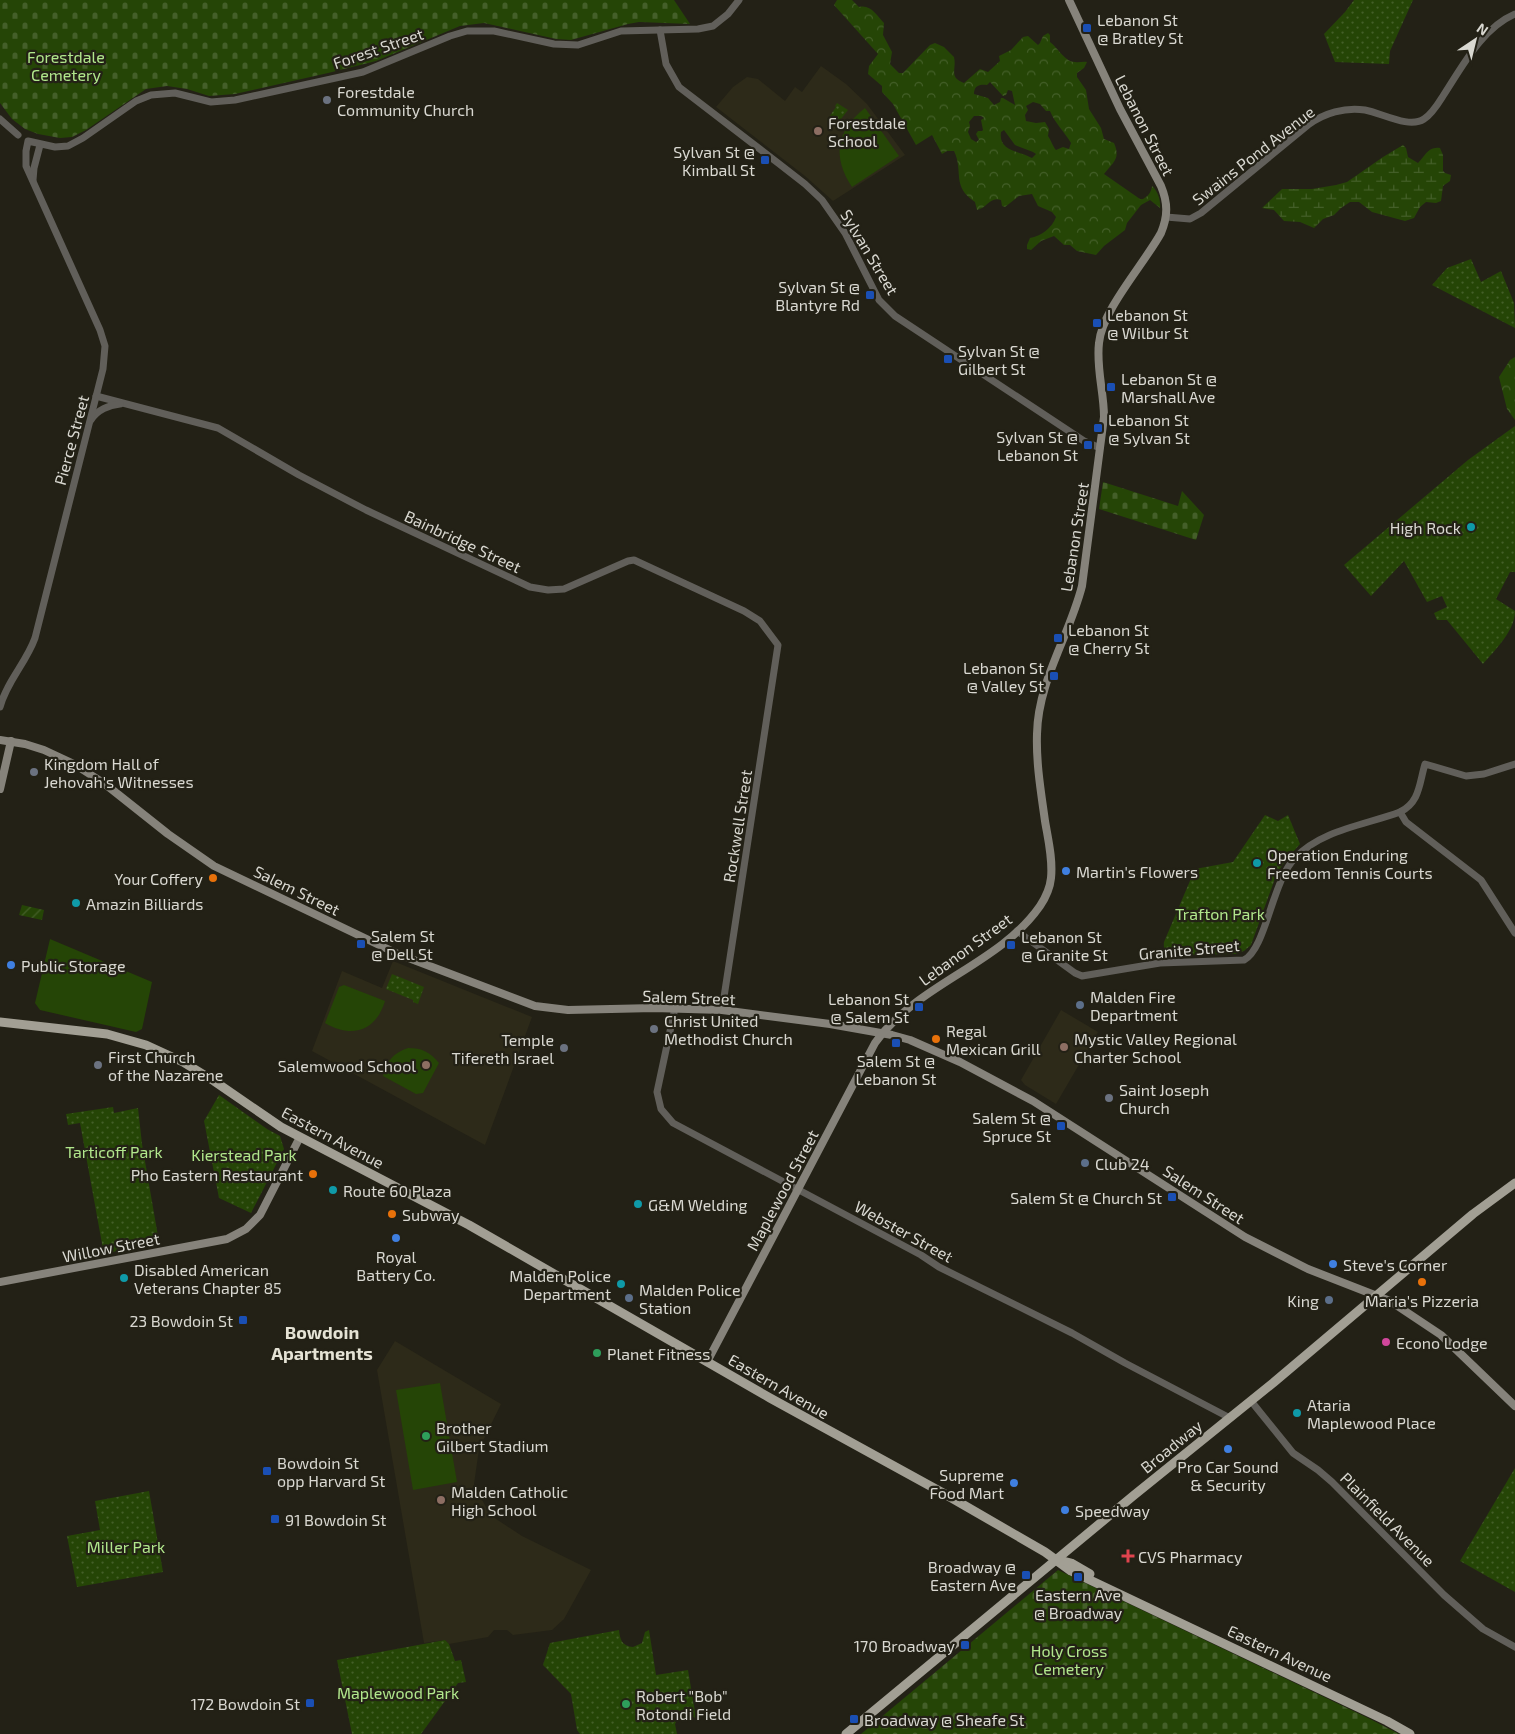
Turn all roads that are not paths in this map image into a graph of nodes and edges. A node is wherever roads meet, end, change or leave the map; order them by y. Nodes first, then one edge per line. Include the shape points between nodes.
1 (739, 0) edge
2 (1069, 0) edge
3 (1515, 14) edge
4 (660, 30) junction
5 (0, 119) edge
6 (18, 135) dead end
7 (28, 141) joint
8 (40, 145) junction
9 (33, 183) junction
10 (1166, 217) junction
11 (96, 396) junction
12 (130, 405) junction
13 (87, 429) junction
14 (1100, 448) junction
15 (778, 645) joint
16 (0, 707) edge
17 (0, 740) edge
18 (12, 741) junction
19 (1515, 764) edge
20 (0, 788) edge
21 (1400, 812) junction
22 (1017, 930) junction
23 (1515, 933) edge
24 (675, 1008) junction
25 (722, 1010) junction
26 (0, 1022) edge
27 (882, 1033) junction
28 (300, 1137) junction
29 (1515, 1183) edge
30 (799, 1188) junction
31 (0, 1282) edge
32 (1376, 1296) junction
33 (707, 1362) junction
34 (1250, 1401) junction
35 (1515, 1406) edge
36 (1230, 1418) junction
37 (1057, 1560) junction
38 (1515, 1647) edge
39 (846, 1734) edge
40 (1410, 1734) edge

1 - 4 street, Forest Street via 713,26
2 - 10 main road, Lebanon Street via 1120,109 1161,186 1166,201
3 - 10 street, Swains Pond Avenue via 1488,32 1424,119 1409,122 1353,109 1324,116 1308,125 1201,214 1190,219
4 - 8 street, Forest Street via 621,31 568,46 494,31 467,31 363,72 235,100 211,102 175,93 151,95 136,101 71,144
4 - 14 street, Sylvan Street via 666,64 679,87 822,200 844,233 879,300 895,316 1084,441
5 - 6 street
7 - 8 street, Forest Street
7 - 9 street, Pierce Street via 26,166
8 - 9 street
9 - 11 street, Pierce Street via 105,346
10 - 14 main road, Lebanon Street via 1158,238 1101,332 1098,352 1104,402
11 - 12 street, Bainbridge Street
11 - 13 street, Pierce Street
12 - 13 street, Bainbridge Street via 116,404 103,409 94,416
12 - 15 street, Bainbridge Street via 218,428 366,510 530,587 564,589 628,560 637,560 744,611 760,621
13 - 16 street, Pierce Street via 36,638 7,688
14 - 22 main road, Lebanon Street via 1082,586 1043,690 1038,715 1037,760 1050,850 1050,884 1041,903
15 - 25 street, Rockwell Street
17 - 18 main road, Salem Street
18 - 20 main road
18 - 24 main road, Salem Street via 50,752 86,771 214,866 398,954 544,1008
19 - 21 street, Granite Street via 1466,776 1425,764 1416,797
21 - 22 street, Granite Street via 1327,836 1295,857 1280,880 1257,945 1248,958 1241,961 1160,963 1087,976 1077,974
21 - 23 street via 1406,822 1480,880
22 - 27 main road, Lebanon Street via 919,999
24 - 25 main road, Salem Street
24 - 30 street, Webster Street via 658,1089 663,1112 679,1126
25 - 27 main road, Salem Street
26 - 28 main road, Eastern Avenue via 95,1031 146,1045 202,1072
27 - 30 main road, Maplewood Street
27 - 32 main road, Salem Street via 921,1045 998,1082 1077,1128 1245,1237 1301,1266
28 - 31 main road, Willow Street via 260,1215 246,1230 227,1239
28 - 33 main road, Eastern Avenue via 455,1218
29 - 32 main road, Broadway via 1486,1203
30 - 33 main road, Maplewood Street
30 - 36 street, Webster Street via 939,1267 1072,1333
32 - 34 main road, Broadway
32 - 35 main road, Salem Street via 1393,1302 1436,1331
33 - 37 main road, Eastern Avenue
34 - 36 main road, Broadway
34 - 38 street, Plainfield Avenue via 1293,1453 1332,1482 1444,1595 1483,1629
36 - 37 main road, Broadway
37 - 39 main road, Broadway
37 - 40 main road, Eastern Avenue via 1071,1563 1136,1600

